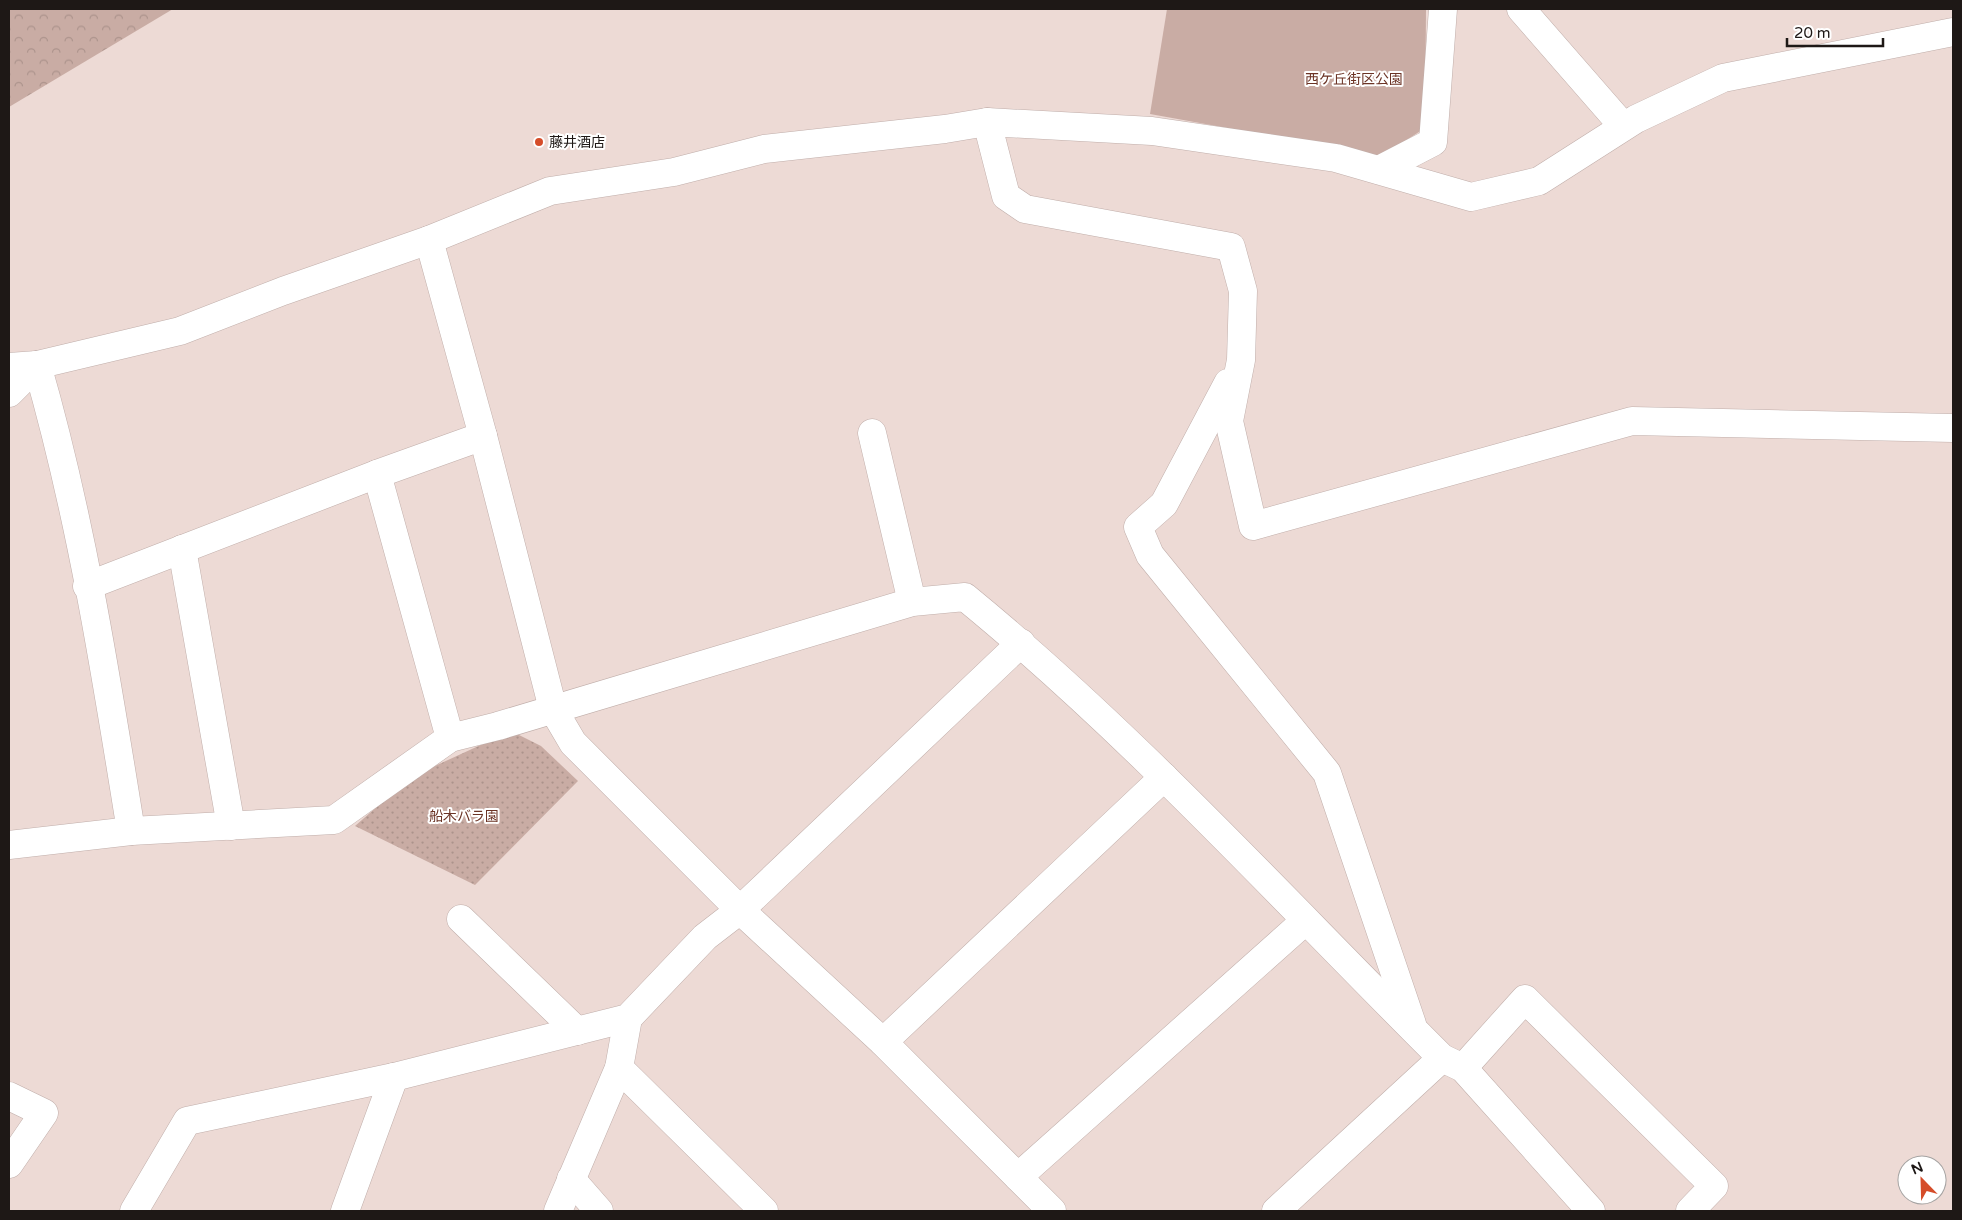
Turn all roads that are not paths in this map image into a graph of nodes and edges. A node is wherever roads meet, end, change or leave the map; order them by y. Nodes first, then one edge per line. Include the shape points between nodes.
1 (1443, 9) edge
2 (1521, 9) edge
3 (1953, 32) edge
4 (987, 122) junction
5 (1623, 126) junction
6 (1379, 170) junction
7 (428, 240) junction
8 (1240, 360) junction
9 (37, 365) junction
10 (9, 367) edge
11 (9, 392) edge
12 (1953, 428) edge
13 (872, 433) dead end
14 (483, 436) junction
15 (377, 474) junction
16 (182, 549) junction
17 (88, 586) junction
18 (912, 602) junction
19 (1021, 643) junction
20 (553, 709) junction
21 (450, 738) junction
22 (1164, 777) junction
23 (231, 826) junction
24 (132, 831) junction
25 (9, 845) edge
26 (740, 910) junction
27 (461, 919) dead end
28 (1305, 921) junction
29 (628, 1018) junction
30 (1414, 1030) junction
31 (577, 1031) junction
32 (883, 1042) junction
33 (1453, 1063) junction
34 (620, 1068) junction
35 (394, 1077) junction
36 (9, 1096) edge
37 (9, 1164) edge
38 (1018, 1177) junction
39 (571, 1179) junction
40 (134, 1211) edge
41 (345, 1211) edge
42 (558, 1211) edge
43 (599, 1211) edge
44 (764, 1211) edge
45 (1052, 1211) edge
46 (1276, 1211) edge
47 (1591, 1211) edge
48 (1690, 1211) edge

1 - 6 street via 1433,142
2 - 5 street
3 - 5 street via 1723,78
4 - 6 street via 1152,132 1336,158
4 - 7 street via 764,149 674,172 550,191
4 - 8 street via 1006,196 1025,209 1231,247 1243,291
5 - 6 street via 1539,181 1471,197
7 - 9 street via 180,331
7 - 14 street
8 - 12 street via 1229,421 1254,526 1632,421
8 - 30 street via 1164,504 1138,528 1150,555 1327,773
9 - 10 street
9 - 11 street
9 - 17 street via 56,432
13 - 18 street
14 - 15 street
14 - 20 street
15 - 16 street
15 - 21 street
16 - 17 street
16 - 23 street
17 - 24 street
18 - 19 street via 964,596
18 - 20 street
19 - 22 street
19 - 26 street
20 - 21 street
20 - 26 street via 573,743
21 - 23 street via 334,820
22 - 28 street
22 - 32 street
23 - 24 street
24 - 25 street
26 - 29 street via 705,937
26 - 32 street
27 - 31 street
28 - 30 street
28 - 38 street
29 - 31 street
29 - 34 street
30 - 33 street
31 - 35 street
32 - 38 street
33 - 46 street
33 - 47 street
33 - 48 street via 1525,998 1714,1186
34 - 39 street
34 - 44 street
35 - 40 street via 187,1121
35 - 41 street
36 - 37 street via 44,1113
38 - 45 street
39 - 42 street
39 - 43 street

